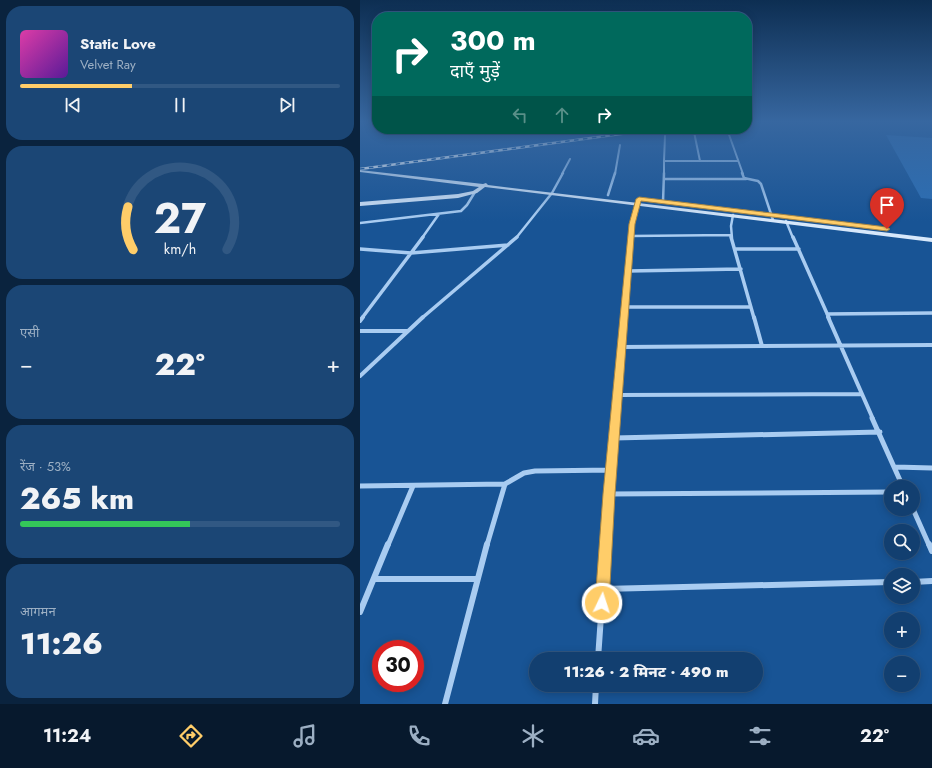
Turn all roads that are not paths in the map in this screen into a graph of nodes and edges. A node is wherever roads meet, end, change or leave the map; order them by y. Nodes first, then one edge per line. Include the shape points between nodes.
1 (618, 155) edge
2 (664, 155) edge
3 (699, 155) edge
4 (736, 155) edge
5 (570, 159) dead end
6 (664, 161) junction
7 (700, 161) junction
8 (738, 161) junction
9 (360, 167) edge
10 (360, 170) edge
11 (664, 179) junction
12 (746, 179) junction
13 (491, 181) junction
14 (486, 185) junction
15 (553, 191) junction
16 (474, 192) junction
17 (608, 195) junction
18 (638, 201) junction
19 (663, 202) junction
20 (360, 204) edge
21 (438, 214) junction
22 (733, 214) junction
23 (772, 217) junction
24 (786, 221) junction
25 (361, 224) edge
26 (731, 235) junction
27 (932, 235) edge
28 (631, 236) junction
29 (932, 240) edge
30 (508, 245) junction
31 (360, 249) edge
32 (735, 249) junction
33 (799, 249) junction
34 (411, 253) junction
35 (741, 269) junction
36 (628, 271) junction
37 (625, 307) junction
38 (751, 307) junction
39 (932, 313) edge
40 (827, 314) junction
41 (360, 321) edge
42 (360, 331) edge
43 (407, 331) junction
44 (840, 345) junction
45 (932, 345) edge
46 (762, 346) junction
47 (621, 347) junction
48 (360, 376) edge
49 (862, 394) junction
50 (617, 395) junction
51 (880, 432) junction
52 (614, 438) junction
53 (895, 467) junction
54 (932, 468) edge
55 (612, 470) junction
56 (900, 480) edge
57 (505, 484) junction
58 (360, 486) edge
59 (413, 486) junction
60 (884, 492) edge
61 (609, 494) junction
62 (916, 516) edge
63 (932, 551) edge
64 (374, 579) junction
65 (477, 579) junction
66 (932, 581) edge
67 (884, 582) edge
68 (920, 582) edge
69 (603, 588) junction
70 (360, 612) edge
71 (598, 652) edge
72 (595, 692) edge
73 (445, 704) edge
74 (594, 704) edge

1 - 17 street
2 - 6 street
3 - 7 street
4 - 8 street
5 - 15 street
6 - 7 street
6 - 11 street
7 - 8 street
8 - 12 street
9 - 13 main road
10 - 14 main road
11 - 12 street
11 - 19 street
12 - 23 street via 761,184
13 - 14 main road
13 - 15 main road
14 - 15 main road
14 - 16 main road
15 - 17 main road
15 - 18 main road
15 - 30 street via 520,234
16 - 20 main road via 458,196
16 - 21 street via 470,203 461,211
17 - 18 main road
18 - 19 main road
18 - 22 main road
18 - 28 street
19 - 23 main road
21 - 25 street
21 - 34 street
22 - 23 main road
22 - 26 street
23 - 24 main road
23 - 27 main road
24 - 29 main road
24 - 33 street
26 - 28 street
26 - 32 street
28 - 36 street
30 - 34 street
30 - 43 street
31 - 34 street
32 - 33 street
32 - 35 street
33 - 40 street
34 - 41 street
35 - 36 street
35 - 38 street
36 - 37 street
37 - 38 street
37 - 47 street
38 - 46 street
39 - 40 street
40 - 44 street
42 - 43 street
43 - 48 street
44 - 45 street
44 - 46 street
44 - 49 street
46 - 47 street
47 - 50 street
49 - 50 street
49 - 51 street
50 - 52 street
51 - 52 street
51 - 53 street
52 - 55 street
53 - 54 street
53 - 56 street
55 - 57 street via 524,472
55 - 61 street
57 - 59 street
57 - 65 street
58 - 59 street
59 - 64 street
60 - 61 street
61 - 69 street
62 - 63 street
64 - 65 street
64 - 70 street
65 - 73 street
66 - 68 street
67 - 69 street
69 - 71 street
72 - 74 street

